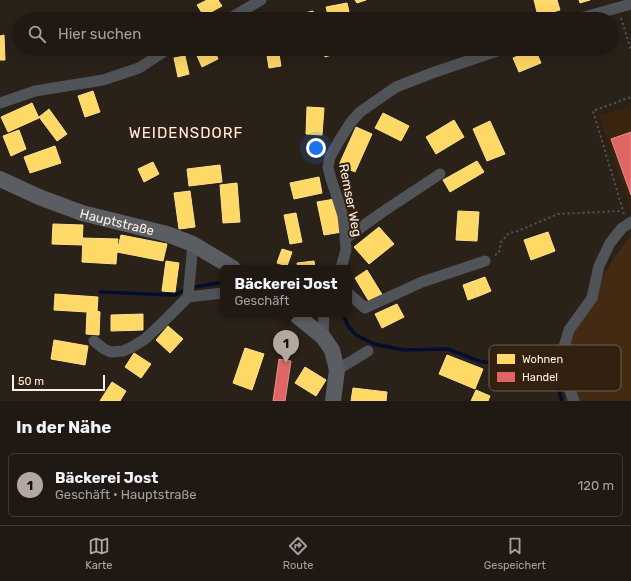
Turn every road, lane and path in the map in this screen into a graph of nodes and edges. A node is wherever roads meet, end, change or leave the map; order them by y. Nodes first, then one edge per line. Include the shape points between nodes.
1 (259, 0) edge
2 (631, 4) edge
3 (617, 7) junction
4 (240, 12) edge
5 (600, 12) edge
6 (619, 12) edge
7 (619, 13) edge
8 (631, 50) edge
9 (157, 56) edge
10 (483, 56) edge
11 (631, 97) edge
12 (0, 102) edge
13 (440, 174) dead end
14 (0, 180) edge
15 (622, 211) junction
16 (629, 223) edge
17 (345, 239) junction
18 (193, 244) junction
19 (485, 261) joint
20 (228, 265) edge
21 (343, 265) edge
22 (220, 293) edge
23 (188, 297) junction
24 (352, 297) edge
25 (299, 317) edge
26 (324, 317) edge
27 (323, 337) junction
28 (94, 342) dead end
29 (564, 345) edge
30 (368, 351) dead end
31 (337, 370) junction
32 (570, 391) edge
33 (333, 401) edge
34 (574, 401) edge

1 - 4 street
2 - 3 street
3 - 5 street
3 - 6 path
7 - 8 path
9 - 12 street via 139,68 103,80 35,92
10 - 17 street, Remser Weg via 396,87 360,112 351,122 330,157 328,168 340,203
11 - 15 path via 593,111
13 - 17 street
14 - 18 main road, Hauptstraße via 82,213 167,234
15 - 16 path
15 - 19 path via 558,214 509,233 501,242 499,252
16 - 29 street via 610,244 599,266 592,298 569,330
17 - 21 street, Remser Weg
18 - 20 main road, Hauptstraße
18 - 23 street
19 - 24 street via 422,282 365,308
22 - 23 street
23 - 28 street via 149,335 132,347 111,352
25 - 27 main road
26 - 27 street
27 - 31 main road via 332,350
30 - 31 street
31 - 33 main road
32 - 34 street

